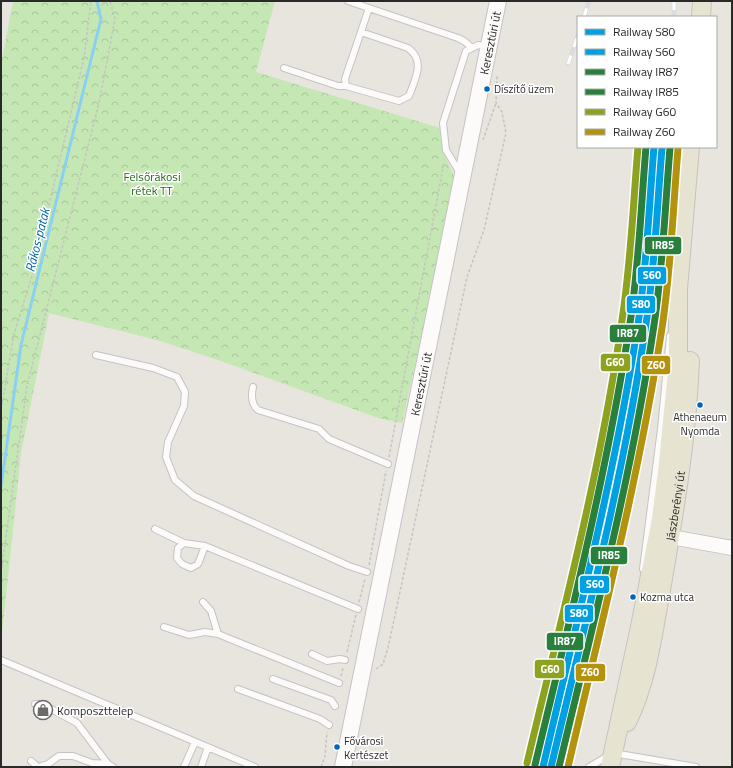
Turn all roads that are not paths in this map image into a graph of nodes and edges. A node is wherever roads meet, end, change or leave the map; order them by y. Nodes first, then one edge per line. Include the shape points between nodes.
1 (348, 1) edge
2 (498, 1) edge
3 (702, 1) edge
4 (369, 8) junction
5 (701, 16) edge
6 (361, 32) junction
7 (471, 47) junction
8 (489, 47) junction
9 (284, 68) dead end
10 (346, 86) junction
11 (690, 148) edge
12 (462, 174) junction
13 (680, 254) junction
14 (678, 289) junction
15 (671, 324) dead end
16 (670, 331) dead end
17 (96, 355) dead end
18 (253, 387) dead end
19 (388, 464) dead end
20 (155, 529) dead end
21 (664, 535) junction
22 (184, 543) junction
23 (205, 546) junction
24 (732, 548) edge
25 (367, 572) dead end
26 (642, 578) dead end
27 (640, 592) dead end
28 (203, 602) dead end
29 (358, 609) dead end
30 (641, 622) junction
31 (164, 627) dead end
32 (218, 634) junction
33 (312, 654) dead end
34 (1, 660) edge
35 (345, 660) dead end
36 (273, 679) dead end
37 (339, 683) dead end
38 (238, 689) dead end
39 (35, 704) dead end
40 (335, 706) dead end
41 (329, 725) dead end
42 (195, 742) junction
43 (208, 747) junction
44 (612, 757) edge
45 (31, 761) dead end
46 (110, 766) edge
47 (184, 767) edge
48 (201, 767) edge
49 (255, 767) edge
50 (343, 767) edge
51 (589, 767) edge
52 (696, 767) edge

1 - 4 lane
2 - 8 main road, Keresztúri út
3 - 5 main road
4 - 6 lane
4 - 7 lane via 464,41
6 - 10 lane via 345,79
6 - 10 lane via 408,48 414,53 419,64 409,96 405,100 399,101
7 - 8 lane
7 - 12 lane via 466,51 442,123 446,150
8 - 12 main road, Keresztúri út
9 - 10 lane via 338,86
11 - 13 main road, Jászberényi út
12 - 50 main road, Keresztúri út
13 - 14 main road, Jászberényi út
13 - 21 main road, Jászberényi út via 690,335 690,358 680,477
14 - 15 lane, Jászberényi út
14 - 21 main road, Jászberényi út via 679,344
16 - 26 lane, Jászberényi út via 662,429
17 - 25 lane via 153,368 178,377 185,392 184,406 168,442 166,457 175,480 194,496
18 - 19 lane via 253,406 258,410 319,429 329,439
20 - 22 lane
21 - 24 street
21 - 30 main road, Jászberényi út
21 - 44 main road, Jászberényi út via 641,691
22 - 23 lane
22 - 23 lane via 178,548 177,558 182,564 192,568 198,564
23 - 29 lane
27 - 30 lane, Jászberényi út
28 - 32 lane via 211,611
30 - 44 main road, Jászberényi út
31 - 32 lane via 189,635 205,632
32 - 37 lane
33 - 35 lane via 327,661
34 - 42 lane
36 - 40 lane via 331,700
38 - 41 lane via 320,719
39 - 46 lane via 42,704 77,723
42 - 43 lane
42 - 47 lane
43 - 48 lane
43 - 49 lane
44 - 51 lane
44 - 52 lane
45 - 46 lane via 38,767 59,756 73,756

